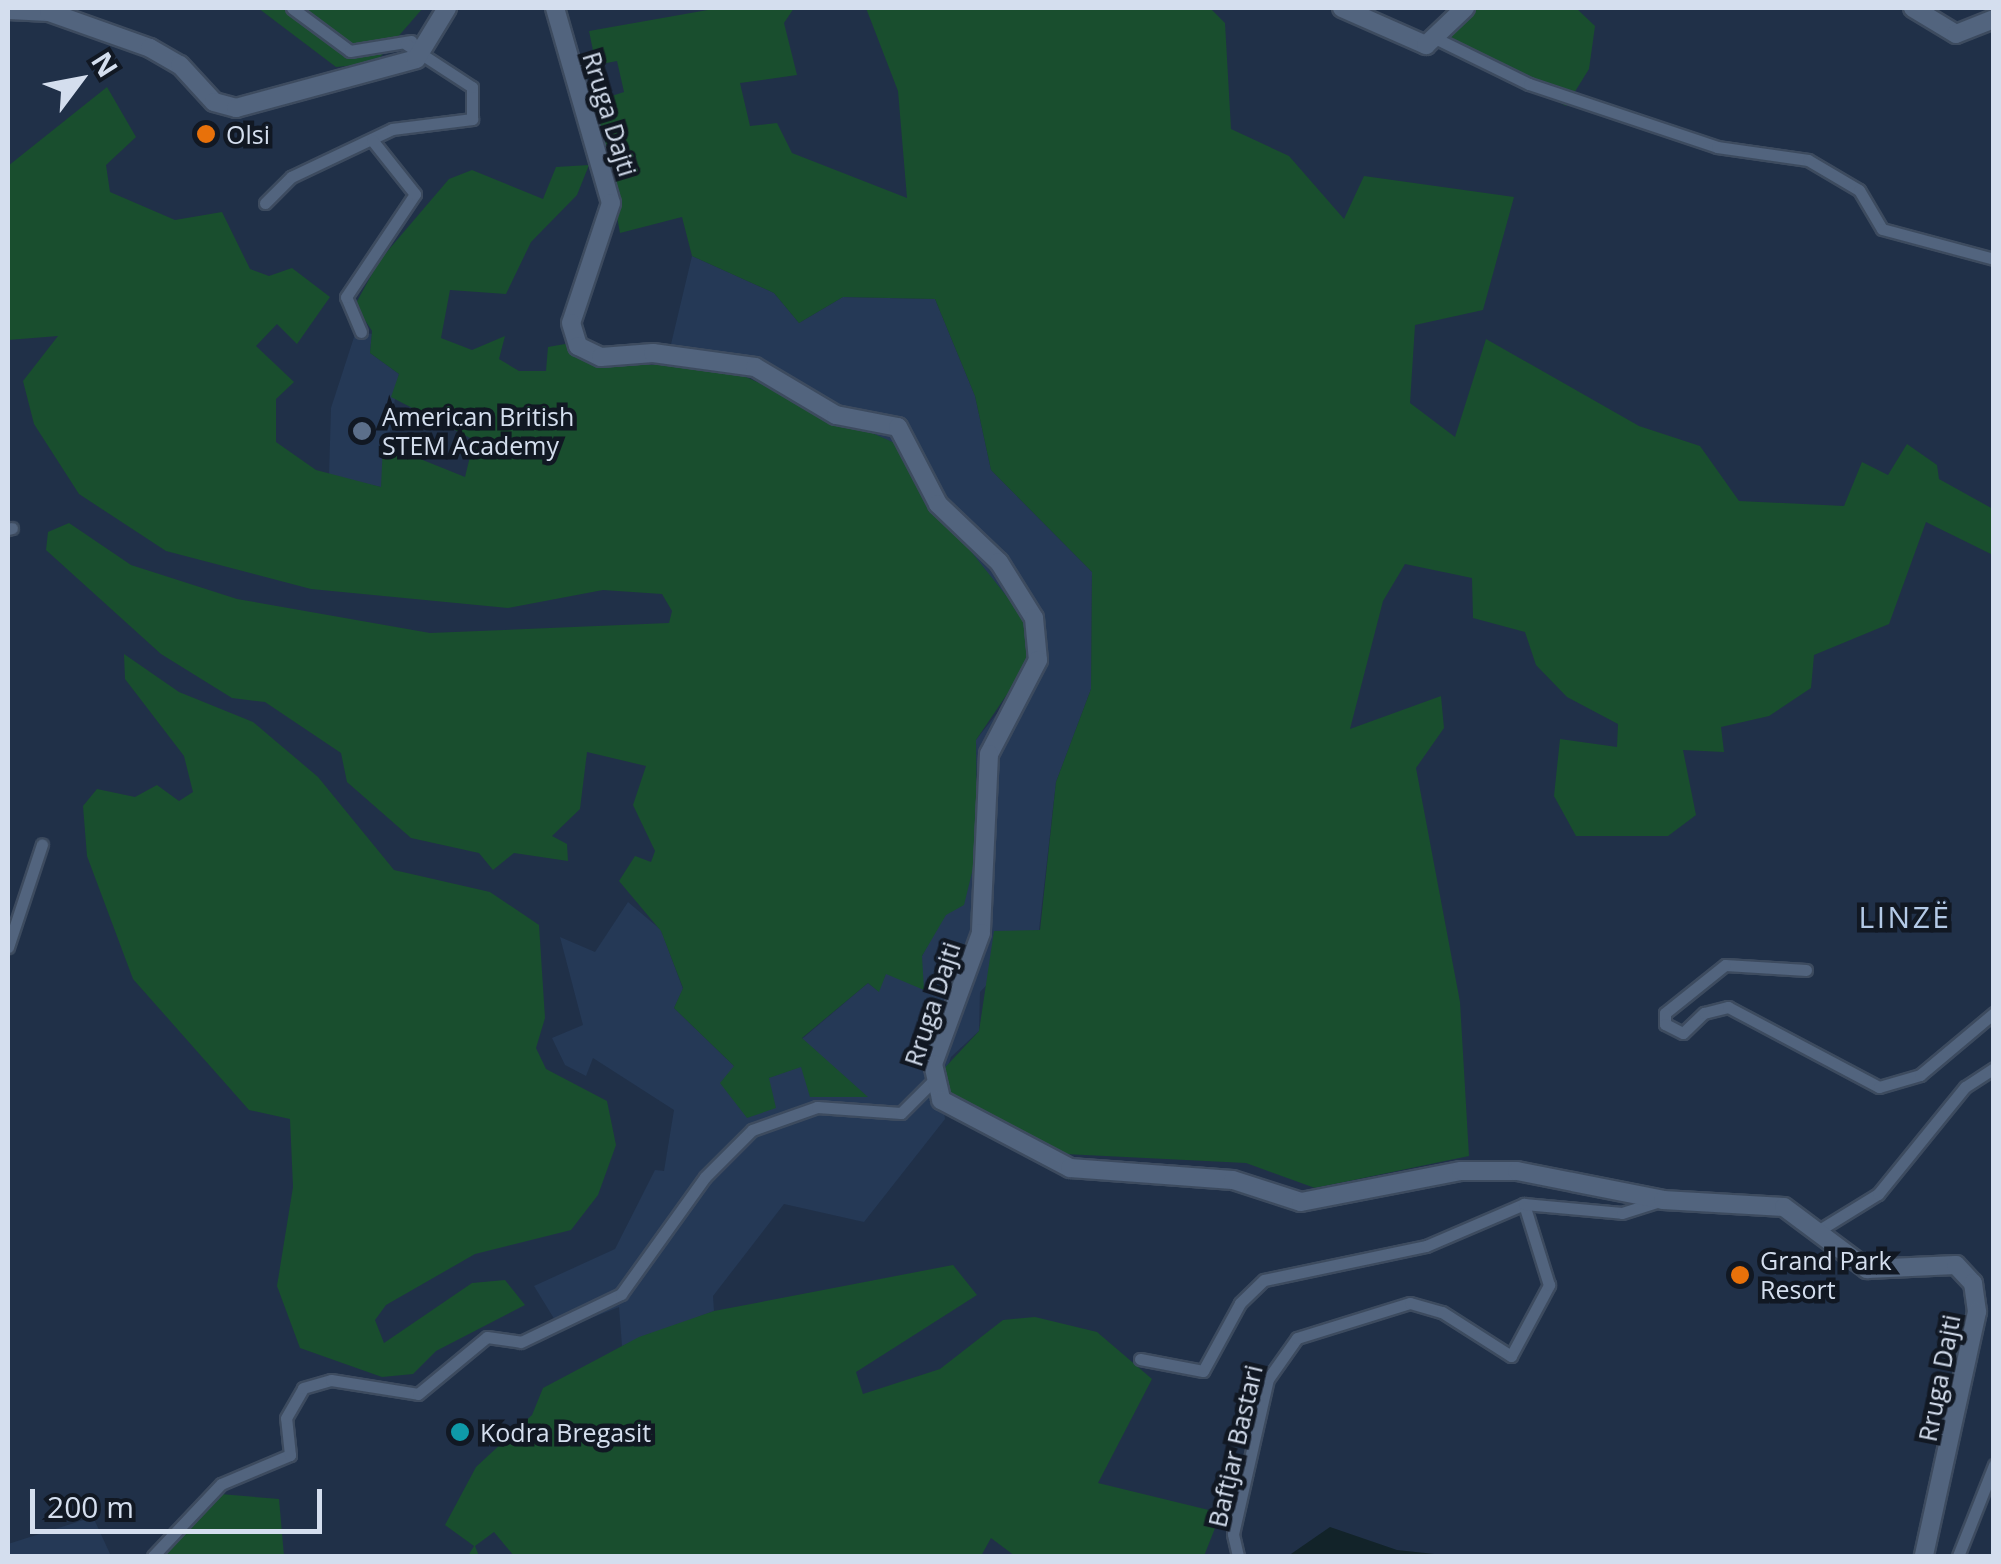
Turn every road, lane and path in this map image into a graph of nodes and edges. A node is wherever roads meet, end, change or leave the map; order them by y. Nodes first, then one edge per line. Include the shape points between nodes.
1 (292, 8) edge
2 (447, 8) edge
3 (556, 8) edge
4 (1342, 8) edge
5 (1465, 8) edge
6 (1914, 8) edge
7 (8, 10) edge
8 (1994, 19) edge
9 (439, 27) junction
10 (1440, 40) junction
11 (406, 44) junction
12 (426, 52) junction
13 (372, 140) junction
14 (265, 203) dead end
15 (1994, 258) edge
16 (361, 332) dead end
17 (42, 844) dead end
18 (8, 947) edge
19 (1806, 970) dead end
20 (1994, 1014) edge
21 (1994, 1068) edge
22 (932, 1082) junction
23 (1663, 1200) junction
24 (1524, 1204) junction
25 (1821, 1229) junction
26 (1140, 1359) dead end
27 (1994, 1465) edge
28 (153, 1556) edge
29 (1238, 1556) edge
30 (1924, 1556) edge
31 (1958, 1556) edge

1 - 11 street via 350,50
2 - 9 main road
3 - 22 main road, Rruga Dajti via 611,204 571,323 578,346 601,357 652,353 755,367 836,415 898,427 938,504 999,562 1034,618 1038,660 998,731 984,782 991,843 981,933
4 - 10 main road via 1408,43
5 - 10 main road
6 - 8 main road via 1956,34
7 - 12 main road via 48,12 150,48 227,108
9 - 11 street
9 - 12 main road
10 - 15 street via 1529,84 1717,147 1808,160 1859,190 1882,228
11 - 12 street
12 - 13 street via 472,87 472,119 455,128 414,123
13 - 14 street via 291,177
13 - 16 street via 415,194 346,298
17 - 18 street
19 - 20 street via 1725,966 1664,1013 1664,1024 1683,1033 1704,1013 1728,1008 1879,1087 1920,1075
21 - 25 street via 1965,1086 1878,1194
22 - 23 main road, Rruga Dajti via 950,1107 1070,1168 1216,1178 1301,1202 1491,1168
22 - 28 street via 901,1113 816,1107 752,1130 705,1176 621,1294 521,1342 487,1338 418,1394 331,1380 303,1388 286,1418 290,1455 221,1484
23 - 24 street, Baftjar Bastari via 1622,1213
23 - 25 main road, Rruga Dajti via 1759,1202
24 - 26 street, Baftjar Bastari via 1426,1246 1264,1280 1240,1303 1203,1371
24 - 29 street, Baftjar Bastari via 1549,1285 1511,1356 1442,1312 1410,1303 1309,1330 1280,1356 1232,1534
25 - 30 main road, Rruga Dajti via 1858,1266 1946,1262 1977,1291
27 - 31 street

